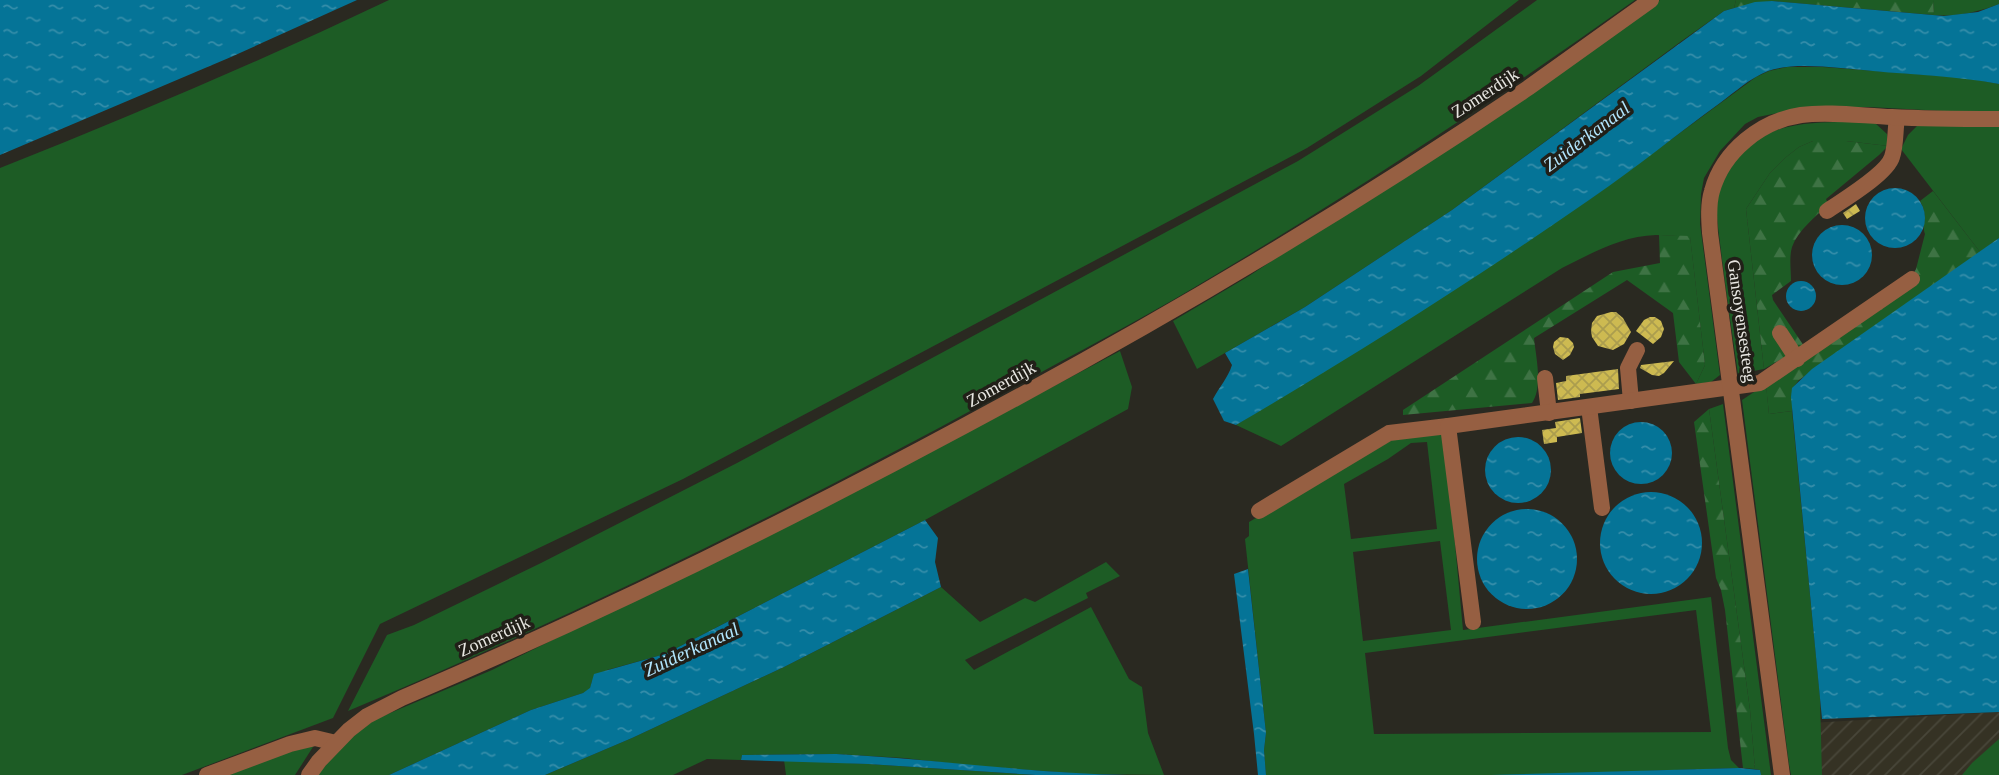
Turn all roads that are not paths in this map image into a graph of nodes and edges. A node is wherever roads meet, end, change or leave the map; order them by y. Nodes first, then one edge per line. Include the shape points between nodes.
1 (1651, 0) edge
2 (1897, 117) junction
3 (1999, 119) edge
4 (1827, 211) dead end
5 (1912, 279) dead end
6 (1780, 333) dead end
7 (1637, 351) dead end
8 (1797, 359) junction
9 (1545, 378) dead end
10 (1732, 388) junction
11 (1632, 401) junction
12 (1589, 407) junction
13 (1549, 412) junction
14 (1448, 426) junction
15 (1602, 508) dead end
16 (1259, 511) dead end
17 (1473, 622) dead end
18 (336, 743) junction
19 (207, 775) edge
20 (309, 775) edge
21 (1783, 775) edge

1 - 18 street, Zomerdijk via 1413,164 1212,288 1023,395 824,501 638,592 402,698 367,716
2 - 3 street, Gansoyensesteeg
2 - 4 street via 1889,164
2 - 10 street, Gansoyensesteeg via 1815,114 1781,120 1762,128 1721,168 1711,191 1708,215
5 - 8 street
6 - 8 street
7 - 11 street via 1628,368
8 - 10 street via 1760,383
9 - 13 street
10 - 11 street
10 - 21 street, Gansoyensesteeg
11 - 12 street
12 - 13 street
12 - 15 street
13 - 14 street
14 - 16 street via 1389,433
14 - 17 street
18 - 19 street via 315,738 290,744
18 - 20 street, Zomerdijk

